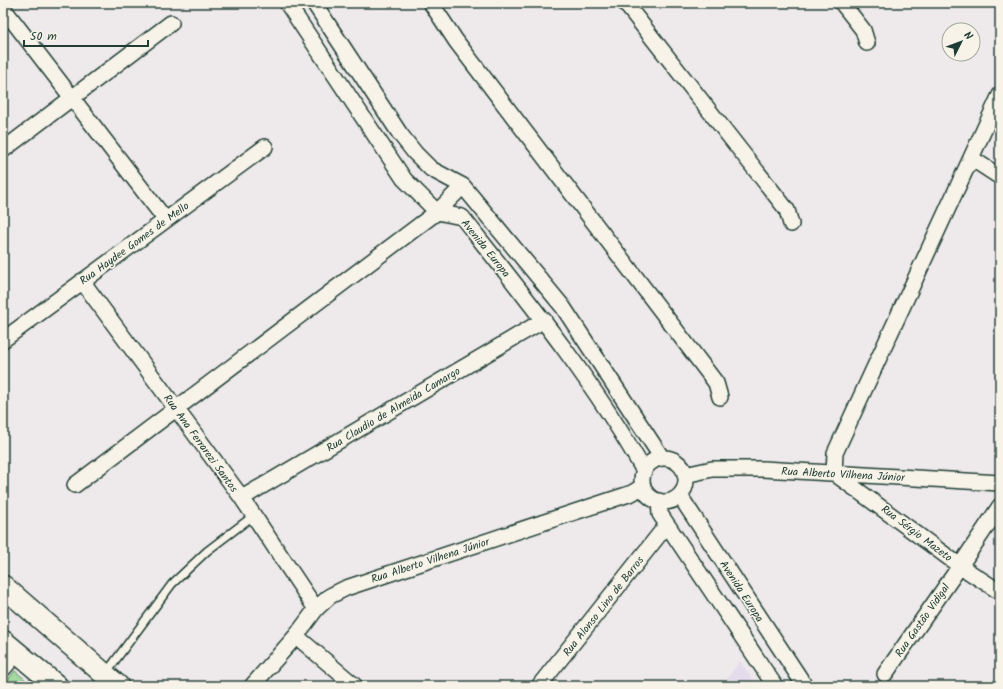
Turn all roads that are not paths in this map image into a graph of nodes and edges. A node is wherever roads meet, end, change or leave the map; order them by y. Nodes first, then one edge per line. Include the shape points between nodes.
1 (287, 3) edge
2 (314, 3) edge
3 (431, 3) edge
4 (625, 3) edge
5 (842, 3) edge
6 (3, 8) edge
7 (171, 23) dead end
8 (868, 43) dead end
9 (1000, 95) edge
10 (71, 97) junction
11 (264, 146) dead end
12 (3, 150) edge
13 (971, 158) junction
14 (1000, 177) edge
15 (463, 186) junction
16 (437, 212) junction
17 (165, 219) junction
18 (791, 224) dead end
19 (82, 281) junction
20 (544, 320) junction
21 (3, 340) edge
22 (720, 397) dead end
23 (176, 408) junction
24 (662, 458) junction
25 (644, 471) junction
26 (834, 472) junction
27 (685, 475) junction
28 (1000, 483) edge
29 (75, 485) dead end
30 (643, 486) junction
31 (680, 496) junction
32 (242, 498) junction
33 (659, 502) junction
34 (1000, 506) edge
35 (253, 516) junction
36 (669, 527) junction
37 (960, 566) junction
38 (3, 586) edge
39 (1000, 592) edge
40 (316, 609) junction
41 (296, 636) junction
42 (10, 647) edge
43 (792, 668) junction
44 (3, 669) edge
45 (885, 674) dead end
46 (111, 680) edge
47 (774, 684) edge
48 (57, 686) edge
49 (252, 686) edge
50 (355, 686) edge
51 (539, 686) edge
52 (805, 686) edge

1 - 16 street via 404,179
2 - 15 street, Avenida Europa via 415,153 431,169
3 - 22 street via 456,41 716,383
4 - 18 street via 787,210
5 - 8 street via 864,30
6 - 10 street
7 - 10 street
9 - 13 street
10 - 12 street
10 - 17 street
11 - 17 street, Rua Haydee Gomes de Mello
13 - 14 street
13 - 26 street via 835,453
15 - 16 street
15 - 24 street, Avenida Europa via 563,307
16 - 20 street, Avenida Europa via 462,217
16 - 23 street
17 - 19 street, Rua Haydee Gomes de Mello
19 - 21 street, Rua Haydee Gomes de Mello
19 - 23 street, Rua Ana Ferrarezi Santos
20 - 25 street, Avenida Europa via 603,403
20 - 32 street, Rua Claudio de Almeida Camargo
23 - 29 street
23 - 32 street, Rua Ana Ferrarezi Santos
24 - 25 street via 655,460
24 - 27 street via 677,462
25 - 30 street
26 - 27 street, Rua Alberto Vilhena Júnior via 712,469
26 - 28 street, Rua Alberto Vilhena Júnior
26 - 37 street, Rua Sérgio Mazeto
27 - 31 street via 686,482
30 - 33 street via 647,493
30 - 40 street, Rua Alberto Vilhena Júnior via 632,493 346,588 330,596
31 - 33 street via 674,500
31 - 43 street, Avenida Europa
32 - 35 street, Rua Ana Ferrarezi Santos
33 - 36 street via 660,514
34 - 37 street, Rua Gastão Vidigal
35 - 40 street, Rua Ana Ferrarezi Santos
35 - 46 lane via 207,550 172,584
36 - 47 street
36 - 51 street, Rua Alonso Lino de Barros via 657,538
37 - 39 street, Rua Sérgio Mazeto
37 - 45 street, Rua Gastão Vidigal
38 - 46 main road
40 - 41 street, Rua Alberto Vilhena Júnior
41 - 49 street, Rua Alberto Vilhena Júnior
41 - 50 street
42 - 44 street
42 - 48 main road
43 - 47 street
43 - 52 street, Avenida Europa

